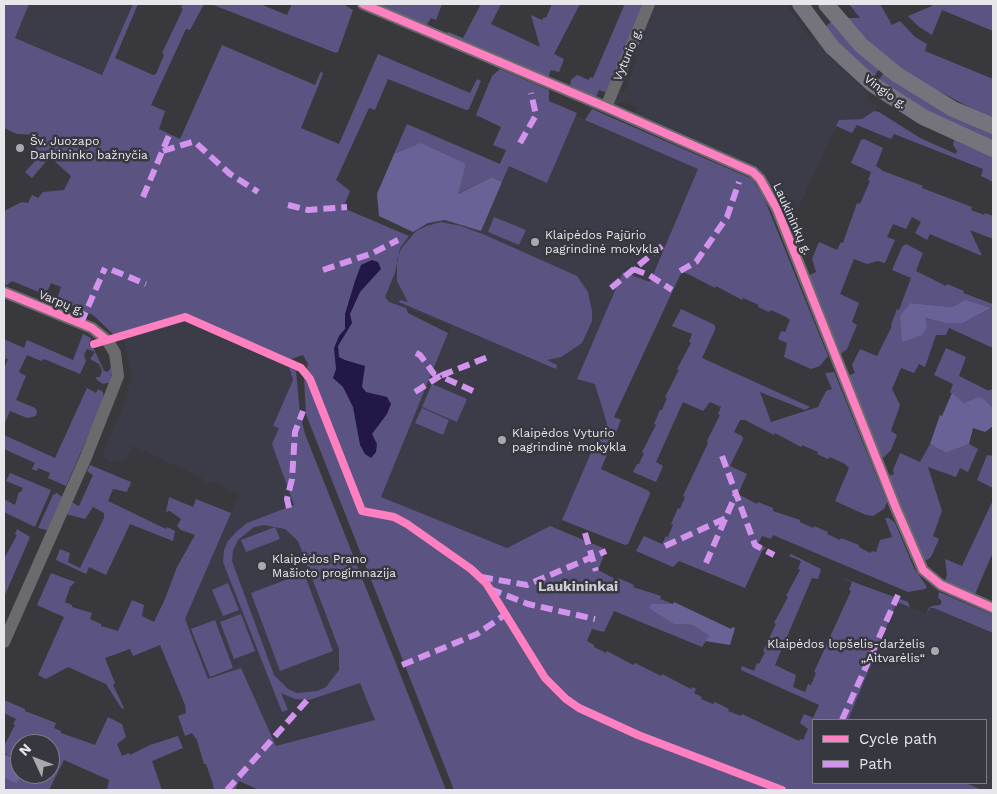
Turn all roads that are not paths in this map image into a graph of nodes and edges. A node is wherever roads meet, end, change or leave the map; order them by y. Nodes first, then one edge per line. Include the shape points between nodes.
1 (363, 4) edge
2 (649, 4) edge
3 (800, 4) edge
4 (826, 4) edge
5 (606, 107) junction
6 (993, 126) edge
7 (993, 149) edge
8 (4, 292) edge
9 (993, 608) edge
10 (4, 642) edge

1 - 5 street, Laukininkų g.
2 - 5 street, Vyturio g.
3 - 7 main road, Vingio g. via 832,47 872,84 930,121
4 - 6 main road, Vingio g. via 861,45 896,74 953,109
5 - 9 street, Laukininkų g. via 753,172 760,179 777,209 923,570 940,585
8 - 10 street, Varpų g. via 92,328 107,340 115,352 118,376

